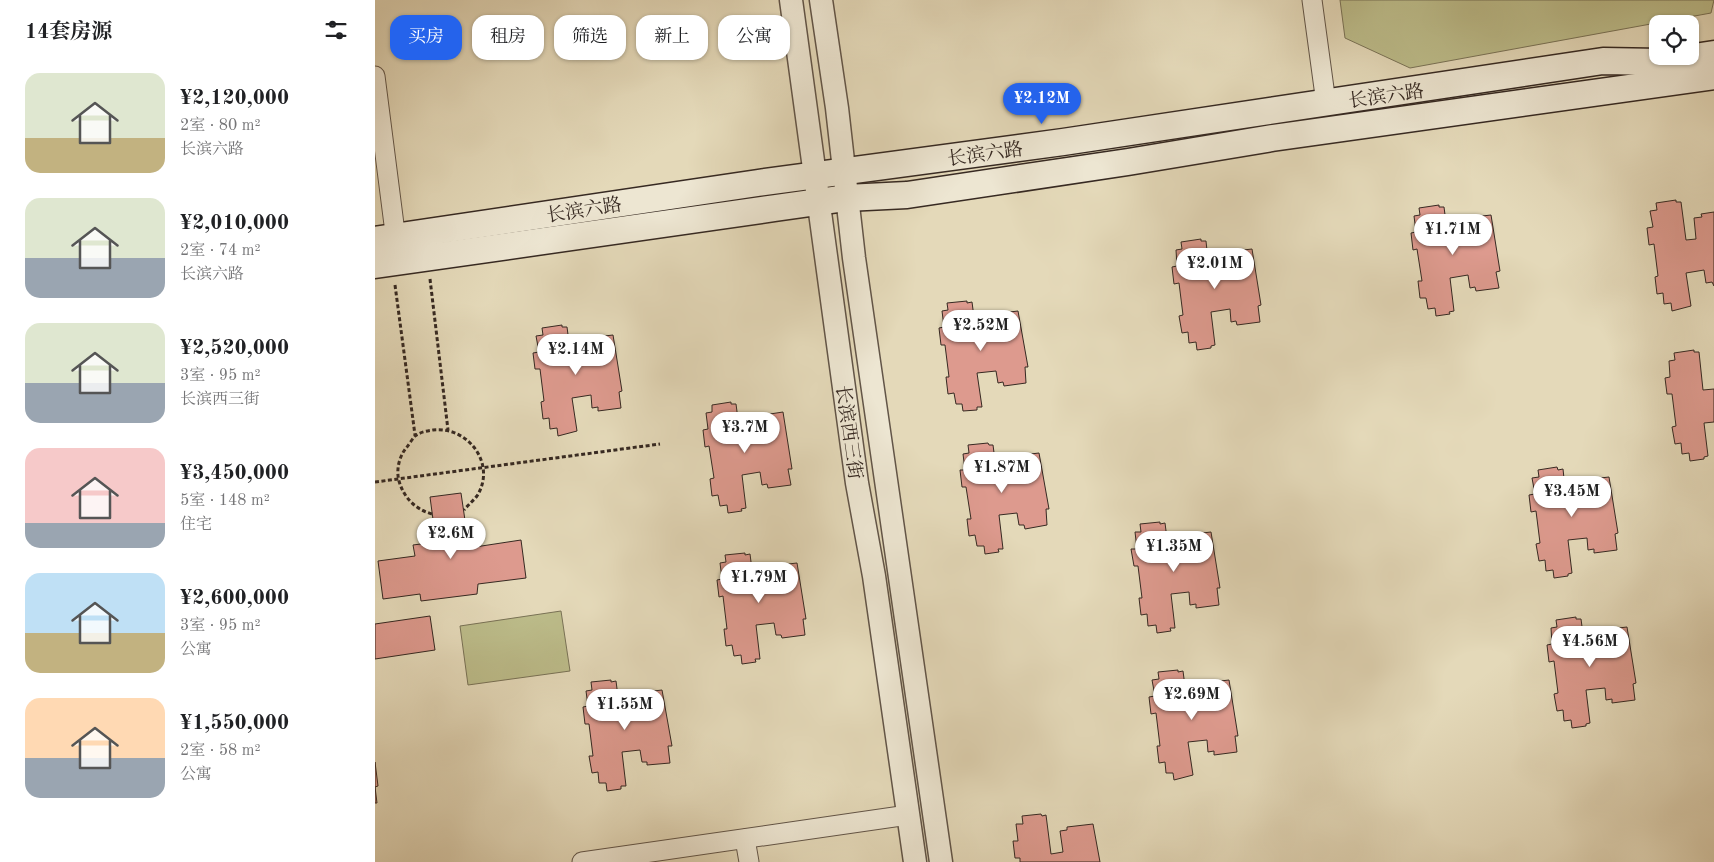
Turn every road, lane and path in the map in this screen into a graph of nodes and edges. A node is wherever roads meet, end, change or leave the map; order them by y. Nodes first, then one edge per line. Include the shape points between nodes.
1 (791, 0) edge
2 (821, 0) edge
3 (1312, 0) edge
4 (1714, 37) edge
5 (1699, 40) edge
6 (1649, 48) edge
7 (1714, 54) edge
8 (1603, 61) junction
9 (375, 76) edge
10 (1714, 76) edge
11 (1714, 90) edge
12 (1607, 91) junction
13 (1326, 103) junction
14 (842, 172) junction
15 (814, 175) junction
16 (846, 198) junction
17 (817, 202) junction
18 (385, 238) edge
19 (390, 270) edge
20 (430, 279) dead end
21 (448, 430) junction
22 (415, 436) junction
23 (660, 444) dead end
24 (483, 468) junction
25 (399, 479) junction
26 (375, 482) edge
27 (464, 510) dead end
28 (432, 514) dead end
29 (908, 815) junction
30 (745, 838) junction
31 (582, 862) edge
32 (749, 862) edge
33 (915, 862) edge
34 (941, 862) edge

1 - 15 street, 长滨西三街
2 - 14 street, 长滨西三街 via 837,108
3 - 13 street
4 - 5 main road
6 - 8 main road
7 - 8 main road, 长滨六路 via 1661,62
8 - 13 main road, 长滨六路
9 - 18 street
10 - 12 main road, 长滨六路
11 - 12 main road via 1664,97
12 - 16 main road, 长滨六路 via 1272,138 907,195
13 - 14 main road, 长滨六路
14 - 15 main road, 长滨六路
14 - 16 street, 长滨西三街
15 - 17 street, 长滨西三街
15 - 18 main road, 长滨六路
16 - 17 main road, 长滨六路
16 - 34 street, 长滨西三街
17 - 19 main road, 长滨六路
17 - 29 street, 长滨西三街
18 - 19 street
19 - 22 path
20 - 21 path
21 - 22 path via 424,431
21 - 24 path via 472,443
22 - 25 path via 403,453
23 - 24 path
24 - 25 path
24 - 27 path via 477,496
25 - 26 path
25 - 28 path via 403,493 412,504
29 - 30 street
29 - 33 street, 长滨西三街
30 - 31 street
30 - 32 street

